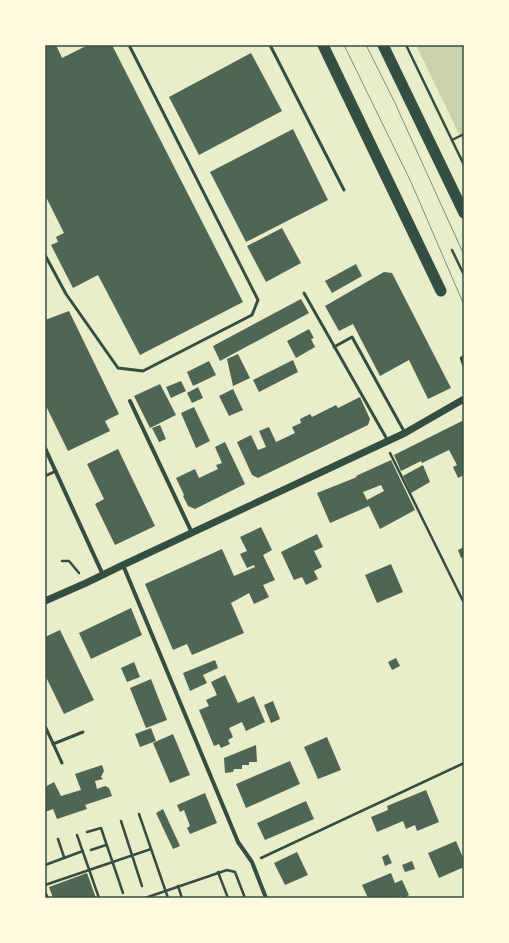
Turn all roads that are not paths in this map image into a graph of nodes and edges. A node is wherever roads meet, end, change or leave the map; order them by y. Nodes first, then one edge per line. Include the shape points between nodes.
1 (129, 45) edge
2 (270, 45) edge
3 (323, 45) edge
4 (383, 45) edge
5 (344, 190) dead end
6 (464, 213) edge
7 (45, 255) edge
8 (441, 291) dead end
9 (304, 293) dead end
10 (334, 347) junction
11 (464, 399) edge
12 (130, 401) dead end
13 (405, 433) junction
14 (386, 442) junction
15 (45, 448) edge
16 (56, 471) junction
17 (45, 476) edge
18 (192, 533) junction
19 (123, 565) junction
20 (102, 575) junction
21 (45, 601) edge
22 (45, 726) edge
23 (83, 732) dead end
24 (53, 744) junction
25 (62, 763) dead end
26 (266, 898) edge

1 - 7 lane via 258,300 252,315 143,371 118,368 66,294
2 - 5 lane
3 - 8 highway
4 - 6 highway
9 - 10 lane
10 - 13 lane via 352,337
10 - 14 lane
11 - 13 street
12 - 18 street
13 - 14 street
14 - 18 street
15 - 16 street
16 - 17 lane
16 - 20 street
18 - 19 street
19 - 20 street
19 - 26 street via 238,842 252,862
20 - 21 street
22 - 24 lane
23 - 24 lane
24 - 25 lane

